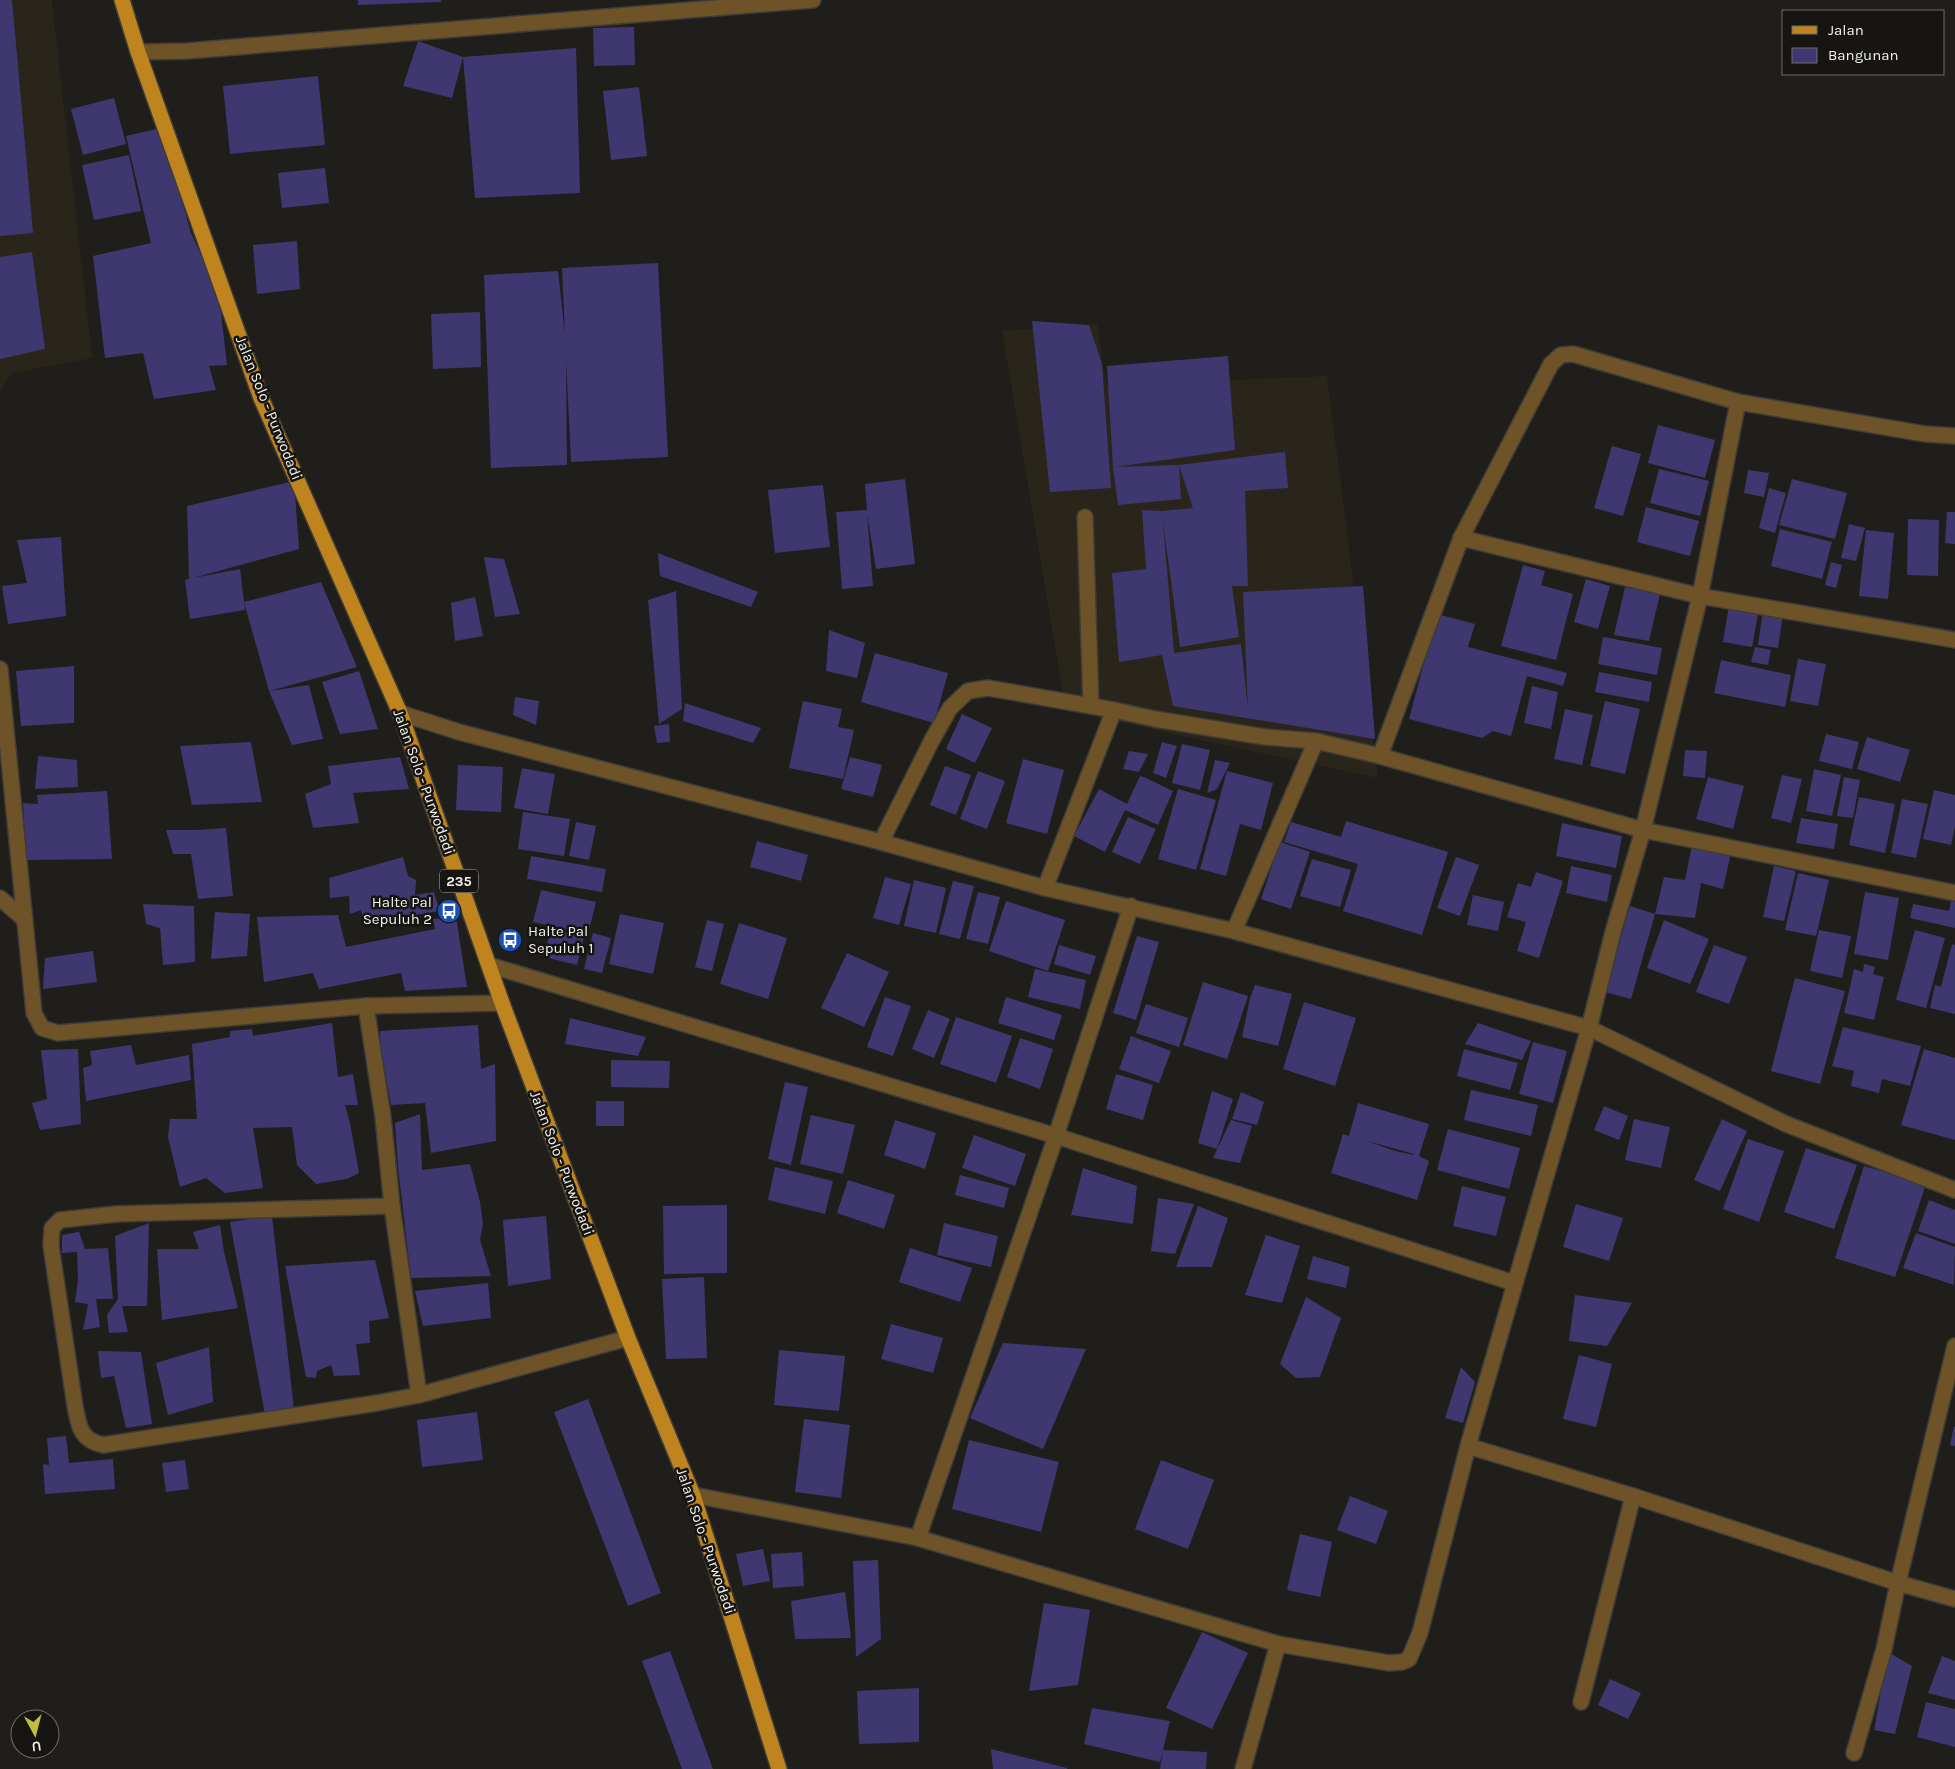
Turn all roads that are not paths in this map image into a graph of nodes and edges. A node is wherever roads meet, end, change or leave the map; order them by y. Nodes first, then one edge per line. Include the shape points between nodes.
1 (122, 0) edge
2 (813, 0) edge
3 (138, 52) junction
4 (1738, 402) junction
5 (1955, 436) edge
6 (1084, 517) dead end
7 (1461, 538) junction
8 (1700, 596) junction
9 (1955, 640) edge
10 (0, 669) edge
11 (1091, 706) junction
12 (1114, 710) junction
13 (400, 713) junction
14 (1316, 741) junction
15 (1380, 756) junction
16 (1643, 830) junction
17 (881, 842) junction
18 (1045, 888) junction
19 (1955, 893) edge
20 (0, 898) edge
21 (1131, 906) junction
22 (25, 920) junction
23 (1234, 930) junction
24 (489, 965) junction
25 (502, 1003) junction
26 (366, 1006) junction
27 (1589, 1028) junction
28 (1056, 1136) junction
29 (1955, 1190) edge
30 (392, 1206) junction
31 (1514, 1283) junction
32 (628, 1338) junction
33 (1955, 1346) edge
34 (419, 1395) junction
35 (1468, 1446) junction
36 (693, 1495) junction
37 (1633, 1496) junction
38 (918, 1538) junction
39 (1898, 1583) junction
40 (1955, 1599) edge
41 (1278, 1644) junction
42 (1581, 1702) dead end
43 (1854, 1753) dead end
44 (779, 1769) edge
45 (1243, 1769) edge

1 - 3 main road, Jalan Solo - Purwodadi / 235
2 - 3 street via 197,50
3 - 13 main road, Jalan Solo - Purwodadi / 235 via 261,398
4 - 5 street via 1925,434
4 - 7 street via 1573,354 1562,355 1551,364
4 - 8 street
6 - 11 street
7 - 8 street
7 - 15 street
8 - 9 street
8 - 16 street
10 - 22 street
11 - 12 street
11 - 17 street via 1002,689 968,691 950,708
12 - 14 street via 1266,737
12 - 18 street
13 - 17 street via 459,732
13 - 24 main road, Jalan Solo - Purwodadi / 235
14 - 15 street
14 - 23 street
15 - 16 street
16 - 19 street
16 - 27 street
17 - 18 street
18 - 21 street
20 - 22 street
21 - 23 street
21 - 28 street
22 - 26 street via 34,1013 42,1028 58,1033
23 - 27 street
24 - 25 main road, Jalan Solo - Purwodadi / 235
24 - 28 street
25 - 26 street
25 - 32 main road, Jalan Solo - Purwodadi / 235
26 - 30 street via 383,1117
27 - 29 street via 1786,1124
27 - 31 street
28 - 31 street
28 - 38 street
30 - 34 street
30 - 34 street via 116,1214 60,1220 52,1228 51,1246 78,1423 84,1436 92,1442 103,1445
31 - 35 street
32 - 34 street
32 - 36 main road, Jalan Solo - Purwodadi / 235
33 - 39 street
35 - 37 street
35 - 41 street via 1420,1633 1409,1659 1388,1663
36 - 38 street
36 - 44 main road, Jalan Solo - Purwodadi / 235
37 - 39 street
37 - 42 street
38 - 41 street
39 - 40 street
39 - 43 street via 1884,1649
41 - 45 street

